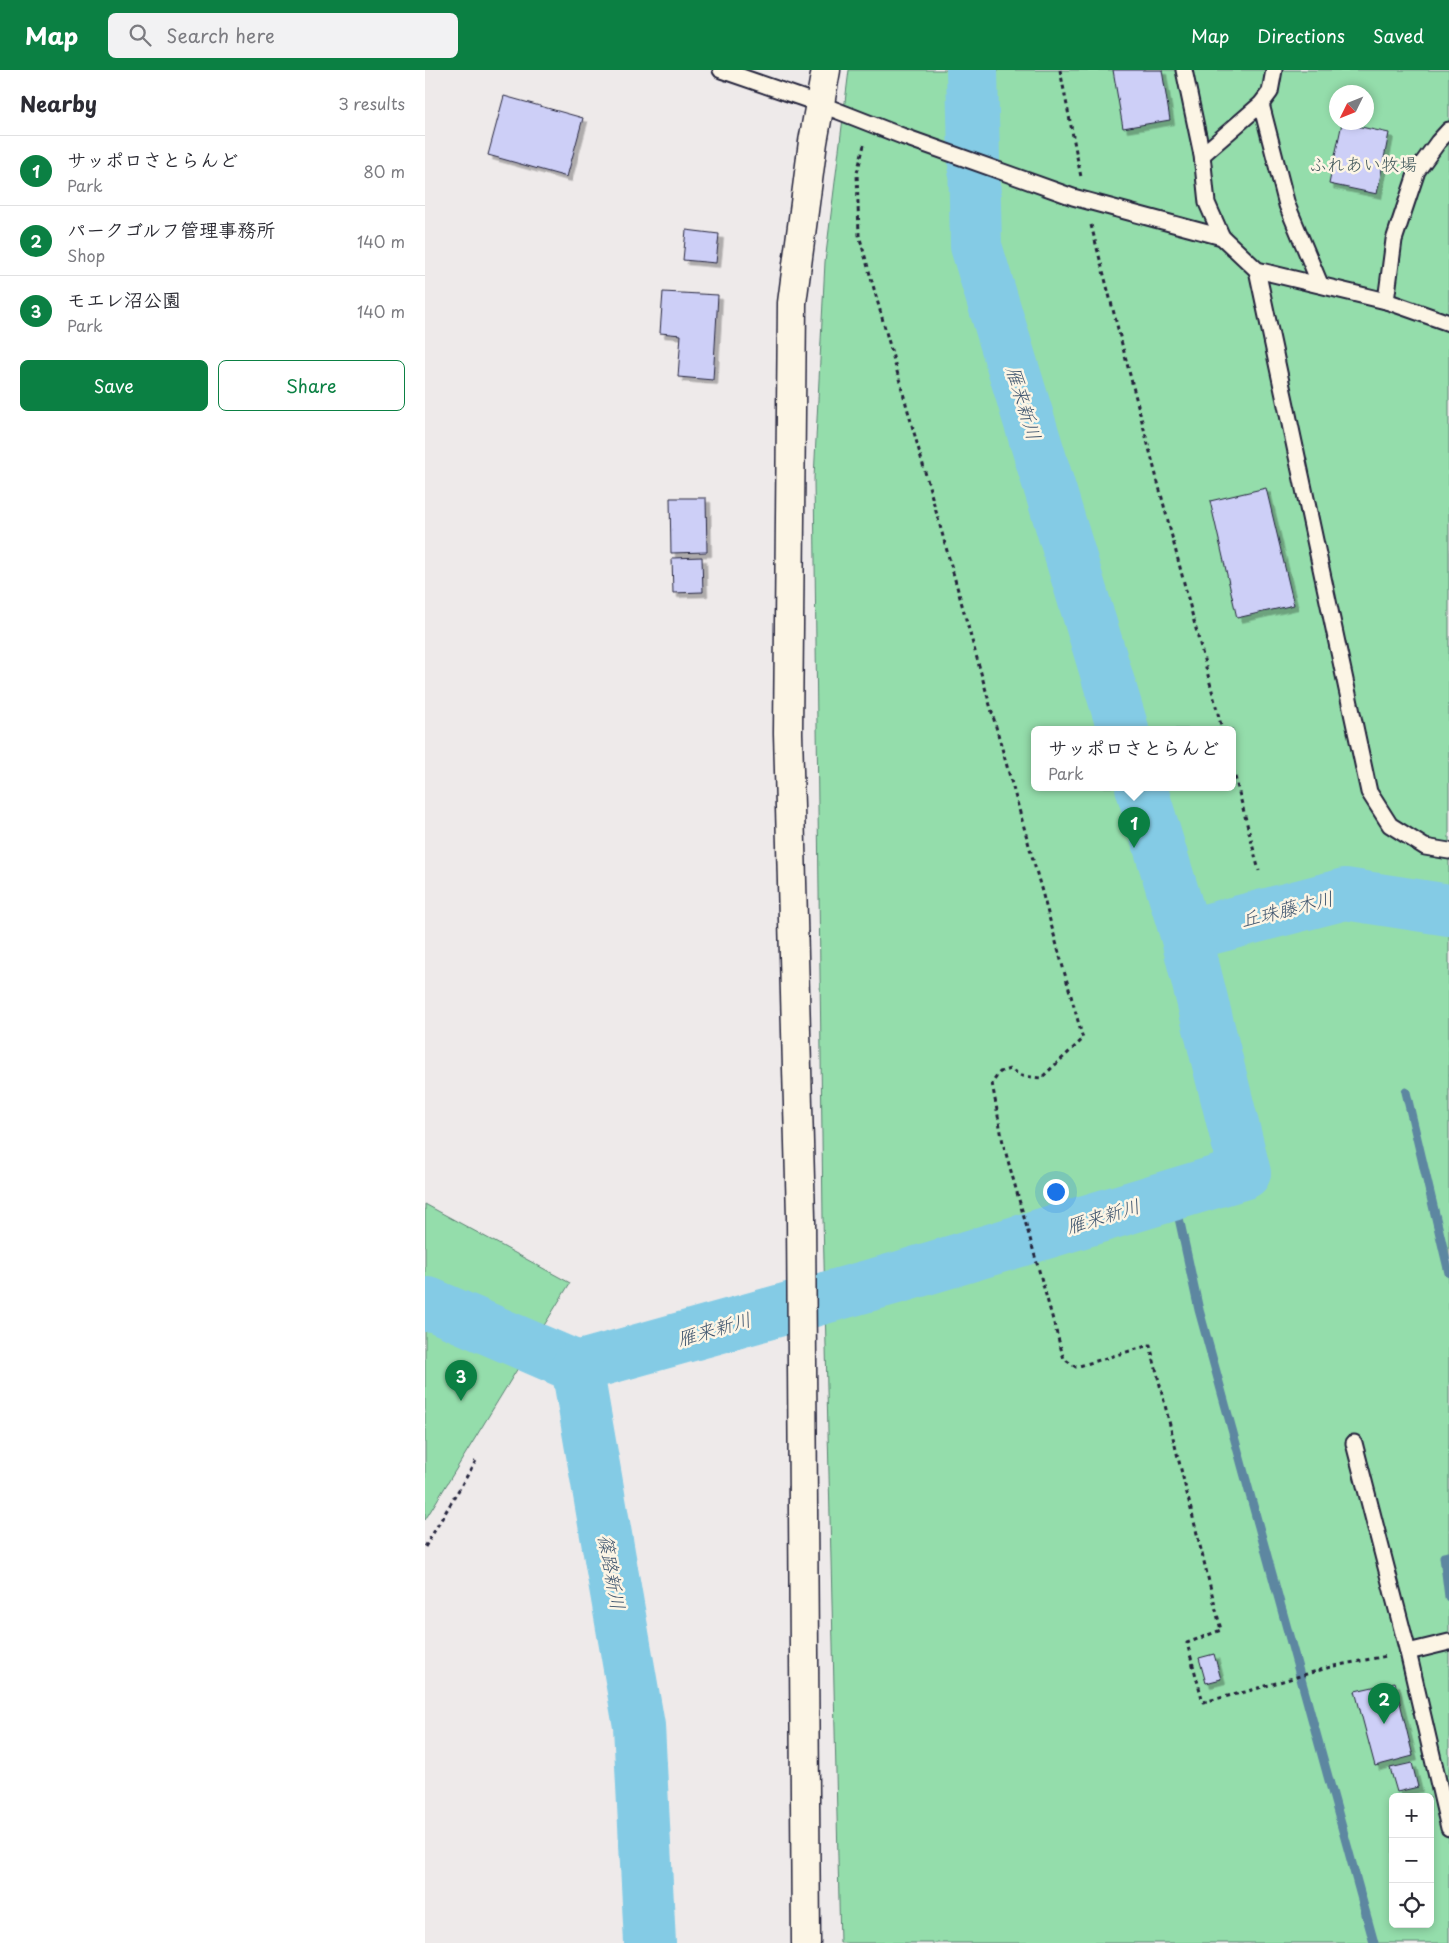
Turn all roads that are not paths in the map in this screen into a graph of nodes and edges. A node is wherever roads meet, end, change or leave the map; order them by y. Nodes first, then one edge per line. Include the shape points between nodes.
1 (721, 70) edge
2 (826, 70) edge
3 (1184, 70) edge
4 (1274, 70) edge
5 (820, 104) junction
6 (1261, 104) junction
7 (1449, 130) edge
8 (1202, 155) junction
9 (1222, 237) junction
10 (1257, 270) junction
11 (1320, 284) junction
12 (1386, 301) junction
13 (1449, 323) edge
14 (1449, 851) edge
15 (1353, 1443) dead end
16 (1449, 1642) edge
17 (1408, 1652) junction
18 (1449, 1828) edge
19 (806, 1943) edge

1 - 5 lane
2 - 5 street
3 - 8 lane
4 - 6 lane via 1270,92
5 - 9 lane via 1079,199
5 - 19 street via 792,303 788,733 801,1217
6 - 8 lane
6 - 11 lane via 1287,205
7 - 12 lane via 1417,171 1394,240
8 - 9 lane via 1207,203
9 - 10 lane
10 - 11 lane
10 - 14 lane via 1369,792 1390,825 1425,848
11 - 12 lane
12 - 13 lane
15 - 17 lane
16 - 17 lane
17 - 18 lane

